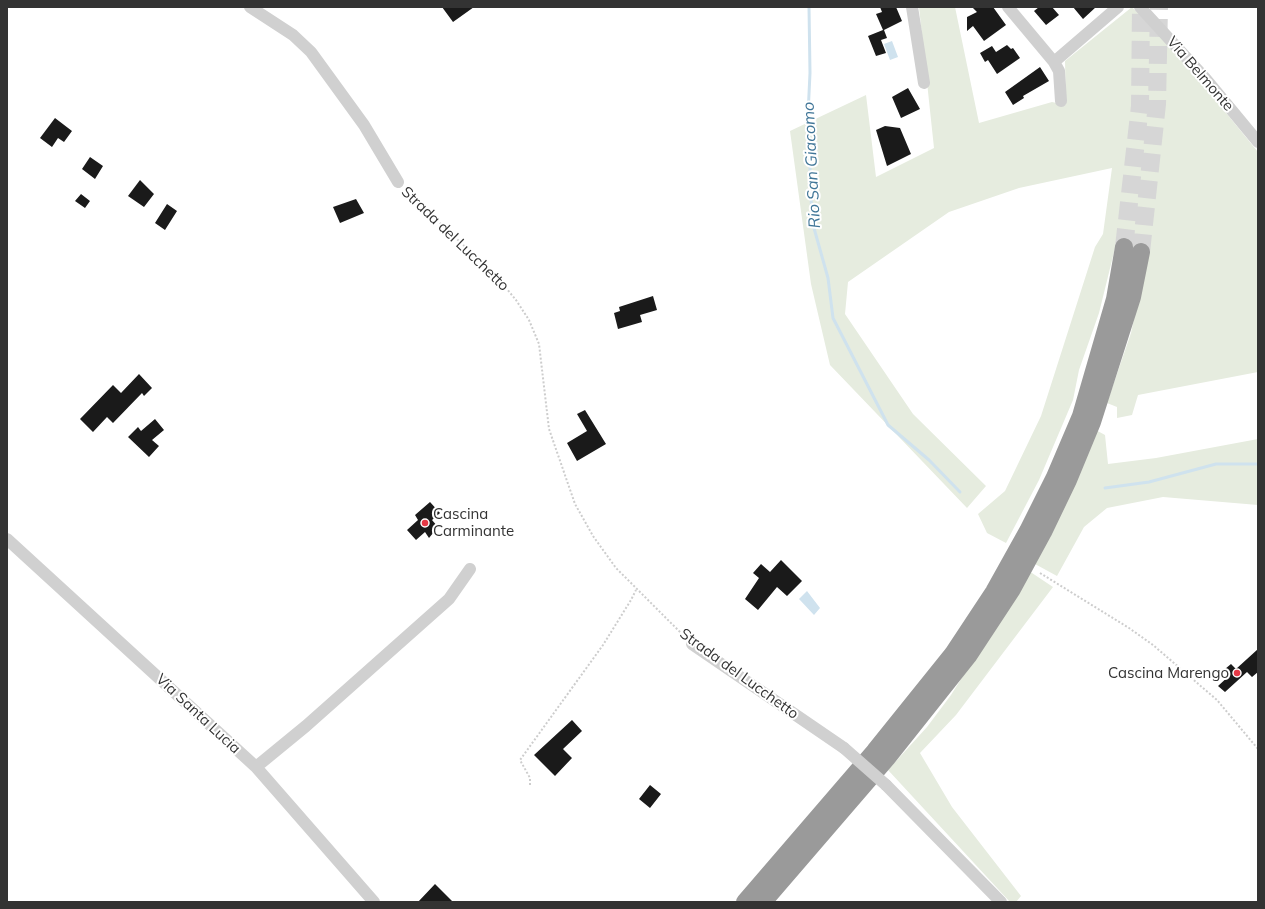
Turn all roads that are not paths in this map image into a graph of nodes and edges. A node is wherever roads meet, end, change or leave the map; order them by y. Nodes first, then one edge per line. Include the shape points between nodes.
1 (250, 7) edge
2 (912, 7) edge
3 (1008, 7) edge
4 (1118, 7) edge
5 (1140, 7) edge
6 (1054, 62) junction
7 (924, 83) dead end
8 (1061, 101) dead end
9 (1258, 142) edge
10 (398, 182) road end
11 (1124, 247) tunnel mouth
12 (1141, 252) tunnel mouth
13 (7, 539) edge
14 (470, 569) dead end
15 (692, 644) road end
16 (256, 767) junction
17 (374, 902) edge
18 (745, 902) edge
19 (763, 902) edge
20 (1001, 902) edge

1 - 10 street, Strada del Lucchetto via 293,36 311,52 364,125
2 - 7 street
3 - 6 street
4 - 6 street
5 - 9 street, Via Belmonte via 1205,78
6 - 8 street via 1059,71
11 - 18 highway via 1115,299 1081,416 1055,477 994,592 953,654 876,751
12 - 19 highway via 1132,297 1092,422 1062,493 1012,588 968,656 887,758
13 - 16 street, Via Santa Lucia
14 - 16 street via 449,599
15 - 20 street, Strada del Lucchetto, bridge via 844,748 886,785
16 - 17 street, Via Santa Lucia

